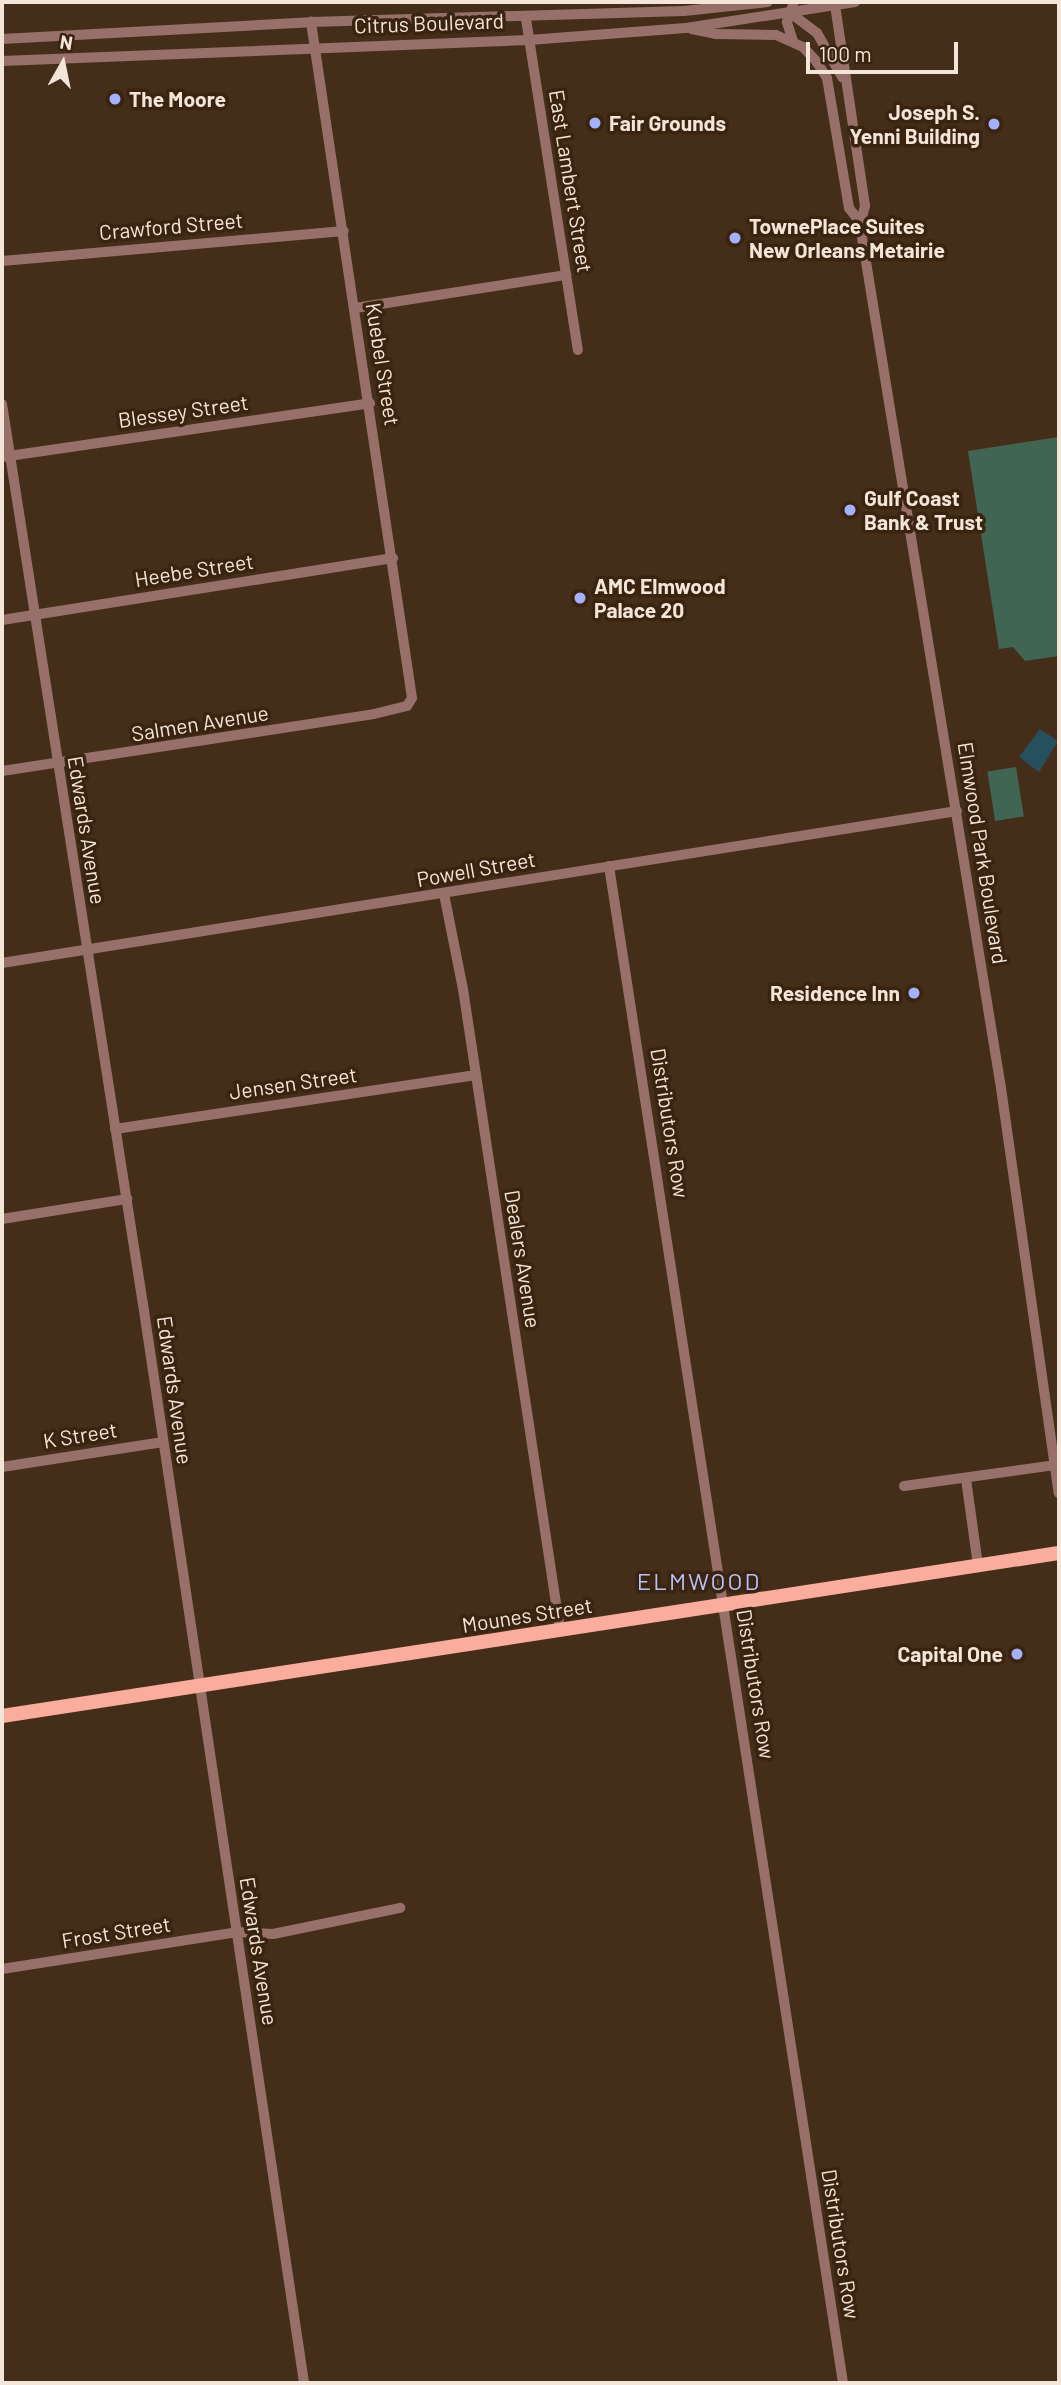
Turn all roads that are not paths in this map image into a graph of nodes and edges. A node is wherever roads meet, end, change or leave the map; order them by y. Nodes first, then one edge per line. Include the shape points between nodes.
1 (768, 2) edge
2 (858, 2) edge
3 (747, 5) junction
4 (835, 5) junction
5 (792, 7) edge
6 (722, 8) junction
7 (526, 19) junction
8 (311, 22) junction
9 (838, 27) junction
10 (686, 28) junction
11 (647, 31) junction
12 (2, 39) edge
13 (529, 40) junction
14 (793, 41) junction
15 (313, 46) junction
16 (2, 61) edge
17 (847, 89) junction
18 (859, 221) junction
19 (344, 231) junction
20 (2, 261) edge
21 (566, 275) junction
22 (355, 308) junction
23 (578, 350) dead end
24 (370, 402) junction
25 (2, 404) edge
26 (6, 456) edge
27 (393, 558) junction
28 (33, 615) junction
29 (2, 620) edge
30 (402, 707) joint
31 (57, 764) junction
32 (2, 771) edge
33 (957, 811) junction
34 (609, 866) junction
35 (444, 894) junction
36 (86, 948) junction
37 (2, 963) edge
38 (476, 1075) junction
39 (115, 1129) junction
40 (127, 1199) junction
41 (2, 1219) edge
42 (163, 1442) junction
43 (1055, 1465) junction
44 (2, 1466) edge
45 (966, 1479) junction
46 (904, 1486) dead end
47 (1059, 1493) edge
48 (1059, 1553) edge
49 (978, 1566) junction
50 (724, 1605) junction
51 (561, 1630) junction
52 (200, 1689) junction
53 (2, 1716) edge
54 (400, 1908) dead end
55 (237, 1932) junction
56 (2, 1969) edge
57 (304, 2383) edge
58 (843, 2383) edge

1 - 3 street, Citrus Boulevard
2 - 4 street, Citrus Boulevard
2 - 9 street via 844,13
3 - 5 street, Elmwood Park Boulevard
3 - 6 street, Citrus Boulevard
4 - 5 street, Citrus Boulevard
4 - 9 street, Elmwood Park Boulevard
5 - 10 street, Citrus Boulevard
5 - 14 street
5 - 17 street, Elmwood Park Boulevard via 817,33
6 - 7 street, Citrus Boulevard
6 - 11 street via 716,15
7 - 8 street, Citrus Boulevard
7 - 13 street, East Lambert Street
8 - 12 street, Citrus Boulevard
8 - 15 street, Kuebel Street
9 - 17 street, Elmwood Park Boulevard
10 - 11 street, Citrus Boulevard
10 - 14 street via 716,34 776,35
11 - 13 street, Citrus Boulevard
13 - 15 street, Citrus Boulevard
13 - 21 street, East Lambert Street
14 - 18 street, Elmwood Park Boulevard via 827,78 849,208
15 - 16 street, Citrus Boulevard
15 - 19 street, Kuebel Street
17 - 18 street, Elmwood Park Boulevard via 865,206
18 - 33 street, Elmwood Park Boulevard
19 - 20 street, Crawford Street
19 - 22 street, Kuebel Street
21 - 22 street
21 - 23 street, East Lambert Street
22 - 24 street, Kuebel Street
24 - 26 street, Blessey Street
24 - 27 street, Kuebel Street
25 - 26 street, Edwards Avenue
26 - 28 street, Edwards Avenue
27 - 28 street, Heebe Street
27 - 30 street, Kuebel Street via 412,689
28 - 29 street, Heebe Street
28 - 31 street, Edwards Avenue
30 - 31 street, Salmen Avenue
31 - 32 street, Salmen Avenue
31 - 36 street, Edwards Avenue
33 - 34 street, Powell Street
33 - 43 street, Elmwood Park Boulevard
34 - 35 street, Powell Street
34 - 50 street, Distributors Row
35 - 36 street, Powell Street
35 - 38 street, Dealers Avenue
36 - 37 street, Powell Street
36 - 39 street, Edwards Avenue
38 - 39 street, Jensen Street
38 - 51 street, Dealers Avenue
39 - 40 street, Edwards Avenue
40 - 41 street
40 - 42 street, Edwards Avenue
42 - 44 street, K Street
42 - 52 street, Edwards Avenue
43 - 45 street
43 - 47 street, Elmwood Park Boulevard
45 - 46 street
45 - 49 street
48 - 49 main road, Mounes Street
49 - 50 main road, Mounes Street
50 - 51 main road, Mounes Street
50 - 58 street, Distributors Row
51 - 52 main road, Mounes Street
52 - 53 main road, Mounes Street
52 - 55 street, Edwards Avenue
54 - 55 street, Frost Street via 273,1934
55 - 56 street, Frost Street
55 - 57 street, Edwards Avenue

